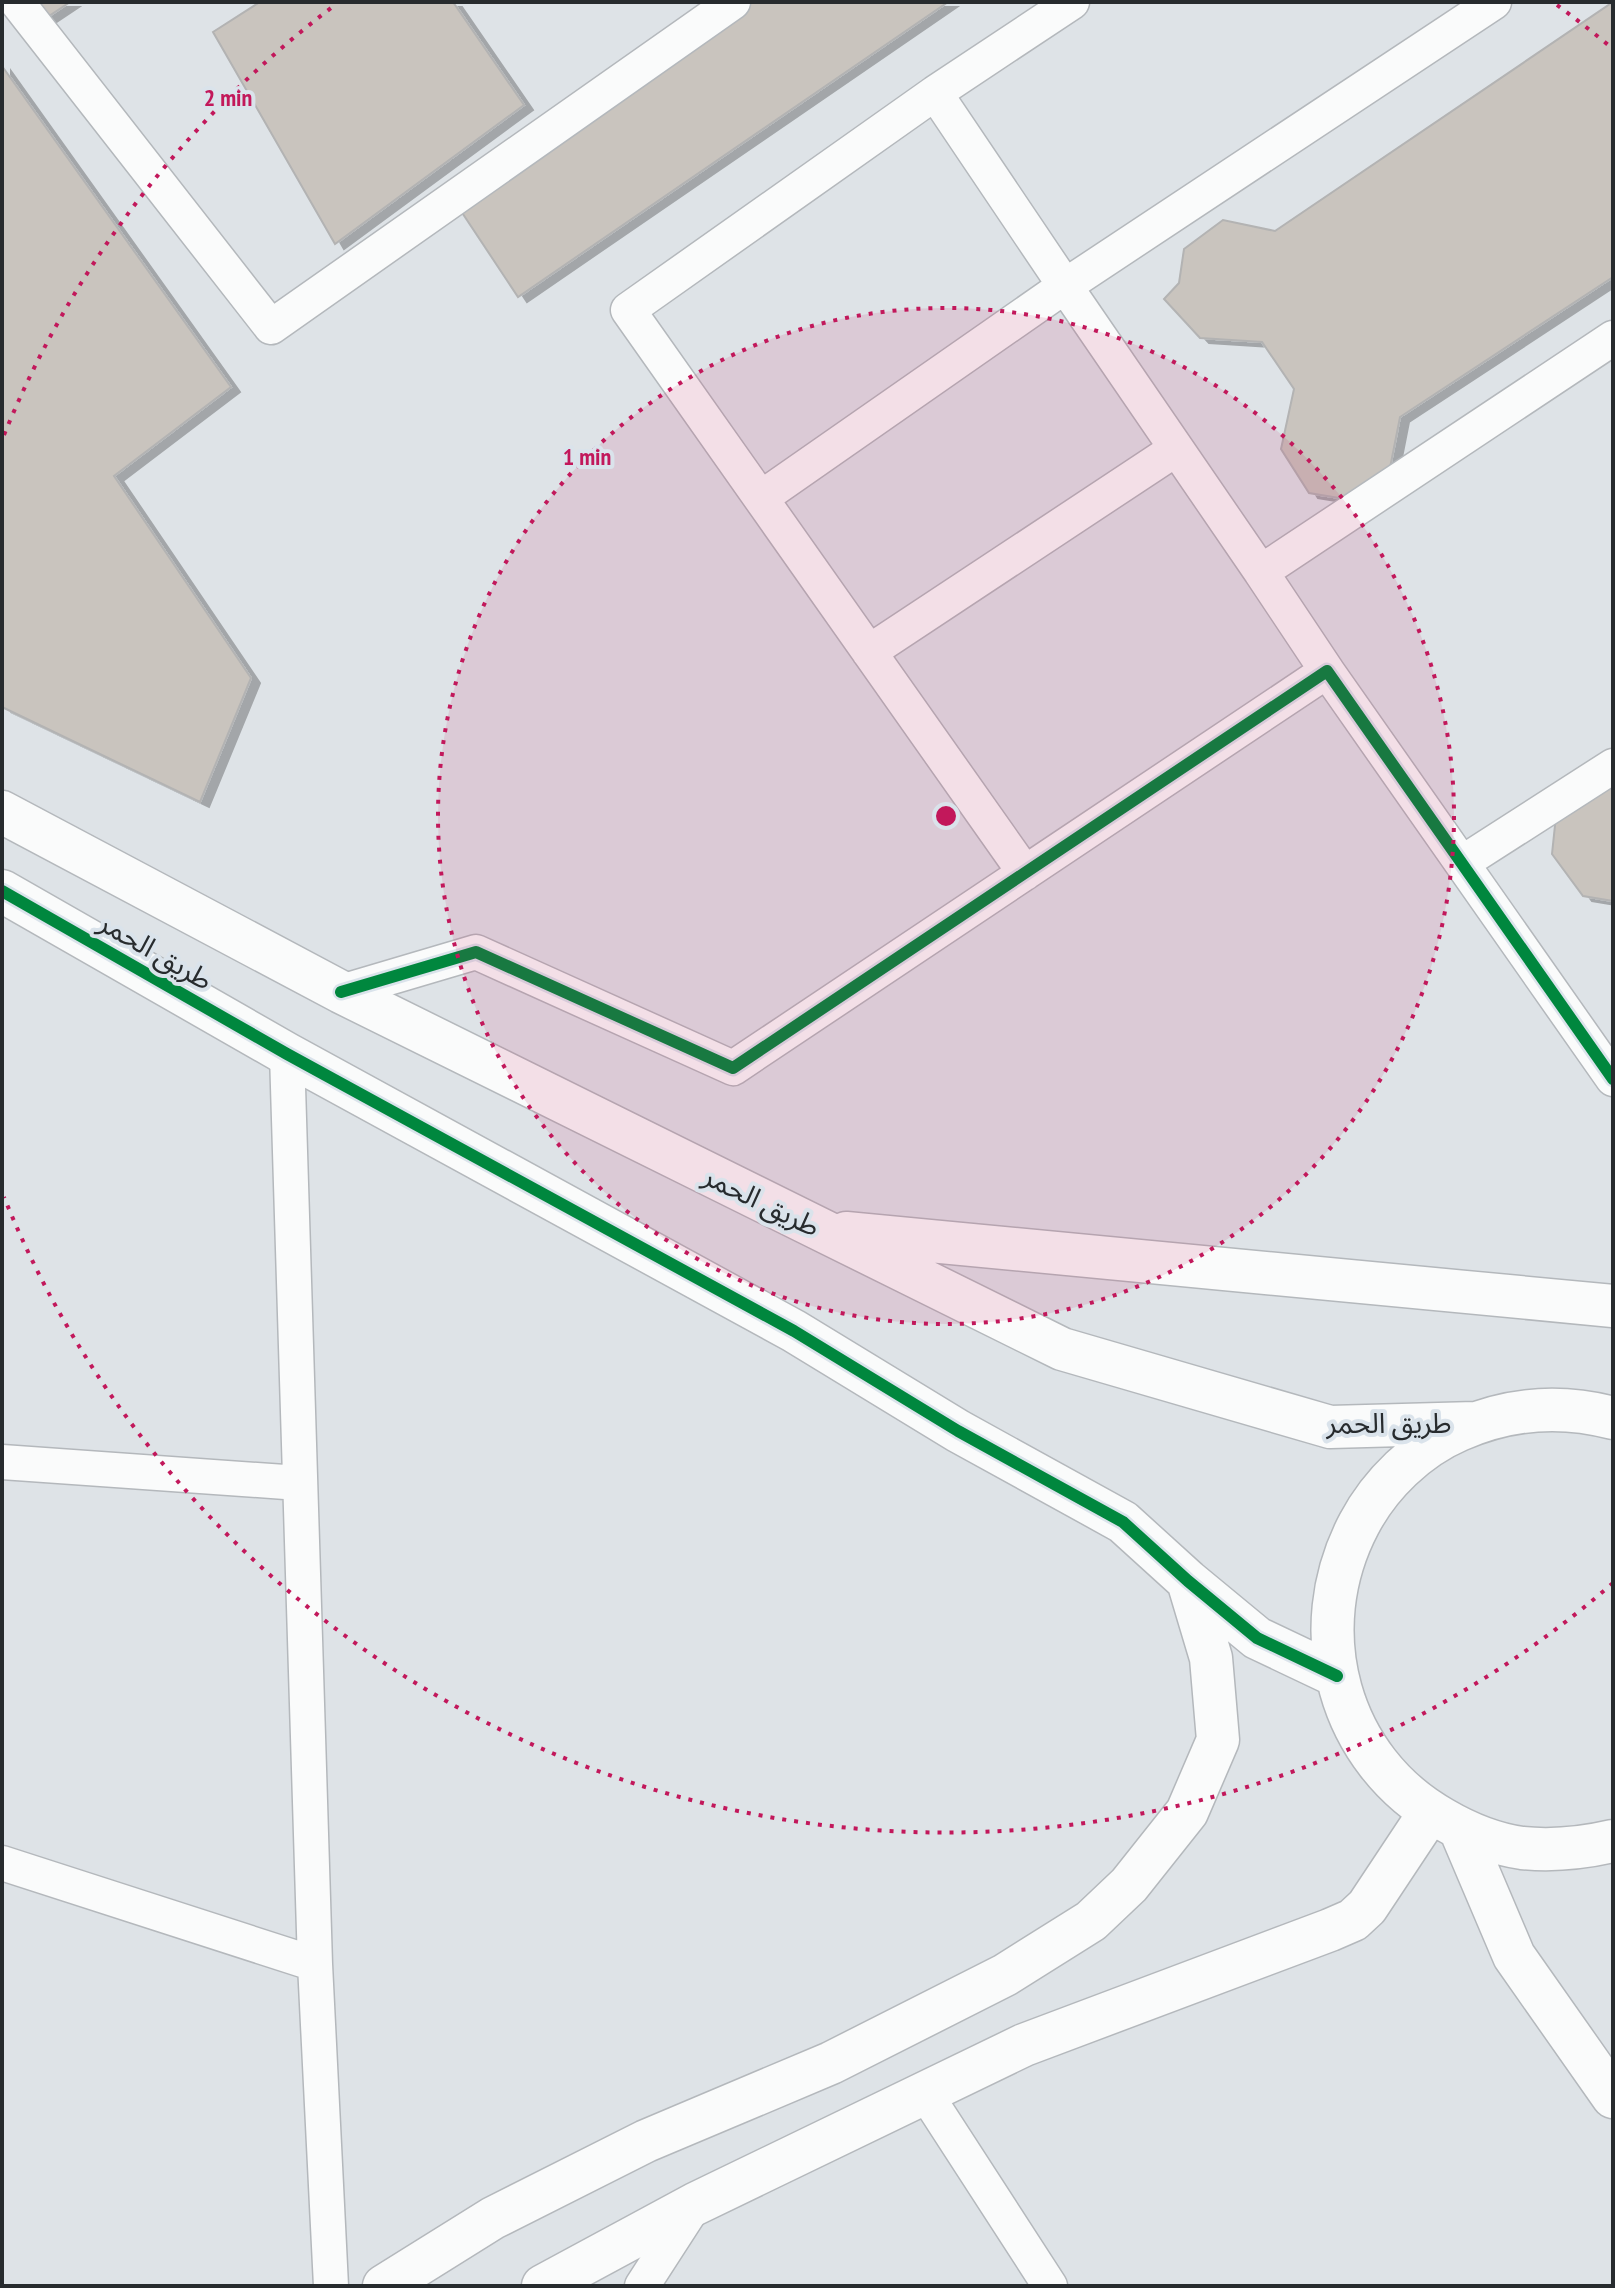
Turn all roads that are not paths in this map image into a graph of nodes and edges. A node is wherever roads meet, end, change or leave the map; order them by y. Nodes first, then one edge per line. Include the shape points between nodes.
1 (17, 2) edge
2 (733, 2) edge
3 (1072, 2) edge
4 (1494, 2) edge
5 (935, 93) junction
6 (1065, 286) junction
7 (1613, 338) edge
8 (1176, 449) junction
9 (761, 498) junction
10 (1261, 572) junction
11 (869, 652) junction
12 (1327, 671) junction
13 (1613, 766) edge
14 (2, 812) edge
15 (1462, 863) junction
16 (1025, 873) junction
17 (2, 891) edge
18 (341, 992) junction
19 (287, 1054) junction
20 (1613, 1079) edge
21 (821, 1231) junction
22 (1613, 1306) edge
23 (1613, 1418) edge
24 (1475, 1423) junction
25 (2, 1462) edge
26 (299, 1483) junction
27 (1188, 1581) junction
28 (1337, 1676) junction
29 (1445, 1821) junction
30 (1613, 1841) edge
31 (2, 1863) edge
32 (315, 1964) junction
33 (925, 2093) junction
34 (1613, 2097) edge
35 (695, 2204) junction
36 (331, 2286) edge
37 (384, 2286) edge
38 (543, 2286) edge
39 (642, 2286) edge
40 (1050, 2286) edge

1 - 2 street via 271,327
3 - 5 street
4 - 6 street
5 - 6 street
5 - 9 street via 628,310
6 - 8 street
6 - 9 street
7 - 10 street
8 - 10 street
8 - 11 street
9 - 11 street
10 - 12 street
11 - 16 street
12 - 15 street
12 - 16 street
13 - 15 street
14 - 18 street, طريق الحمر
15 - 20 street
16 - 18 street via 733,1068 476,952
17 - 19 street, طريق الحمر
18 - 21 street, طريق الحمر
19 - 26 street
19 - 27 street, طريق الحمر via 794,1331 958,1431 1123,1522
21 - 22 street
21 - 24 street, طريق الحمر via 1062,1349 1330,1427
23 - 24 street via 1542,1409
24 - 28 street via 1424,1450 1382,1488 1365,1512 1335,1591 1332,1634
25 - 26 street
26 - 32 street
27 - 28 street, طريق الحمر via 1257,1638
27 - 37 street via 1211,1658 1218,1740 1187,1812 1129,1885 1091,1921 1005,1975 831,2063 646,2141 493,2218
28 - 29 street via 1346,1709 1380,1767 1403,1792
29 - 30 street via 1520,1847 1552,1850
29 - 33 street via 1353,1920 1024,2045
29 - 34 street via 1514,1956
31 - 32 street
32 - 36 street
33 - 35 street
33 - 40 street
35 - 38 street
35 - 39 street

